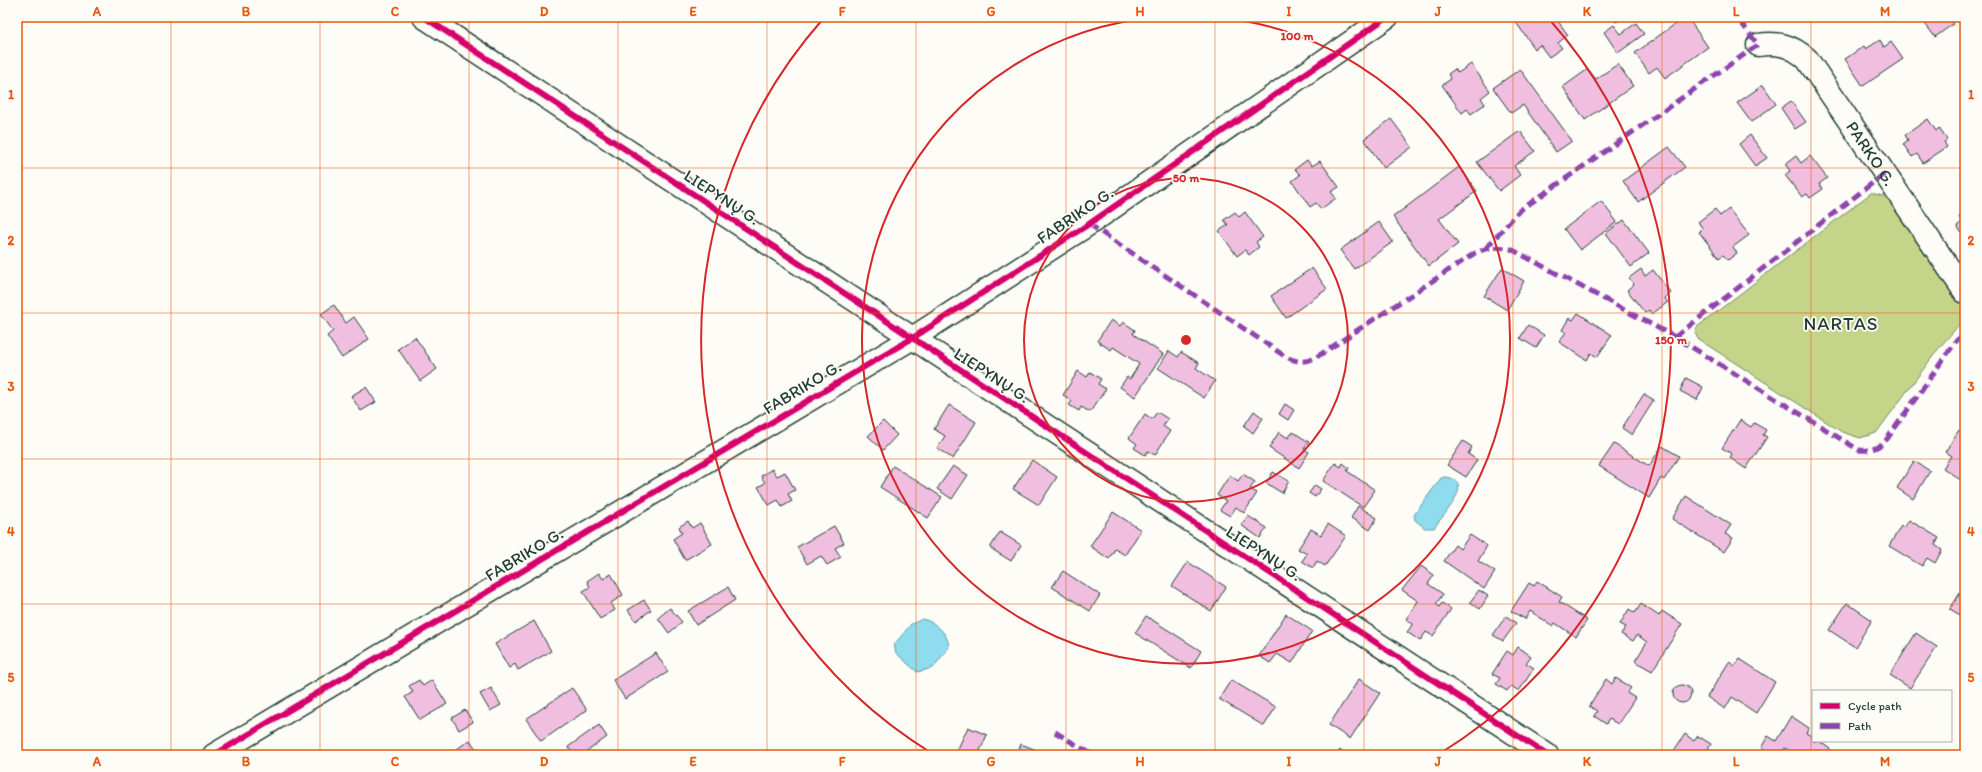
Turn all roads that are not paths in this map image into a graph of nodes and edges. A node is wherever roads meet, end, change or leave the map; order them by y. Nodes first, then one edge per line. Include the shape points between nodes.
1 (424, 17) edge
2 (1387, 17) edge
3 (1758, 45) dead end
4 (1965, 292) edge
5 (911, 339) junction
6 (214, 755) edge
7 (1547, 755) edge

1 - 5 street, LIEPYNŲ G.
2 - 5 street, FABRIKO G. via 1089,224
3 - 4 street, PARKO G. via 1786,45 1806,59
5 - 6 street, FABRIKO G.
5 - 7 street, LIEPYNŲ G.

